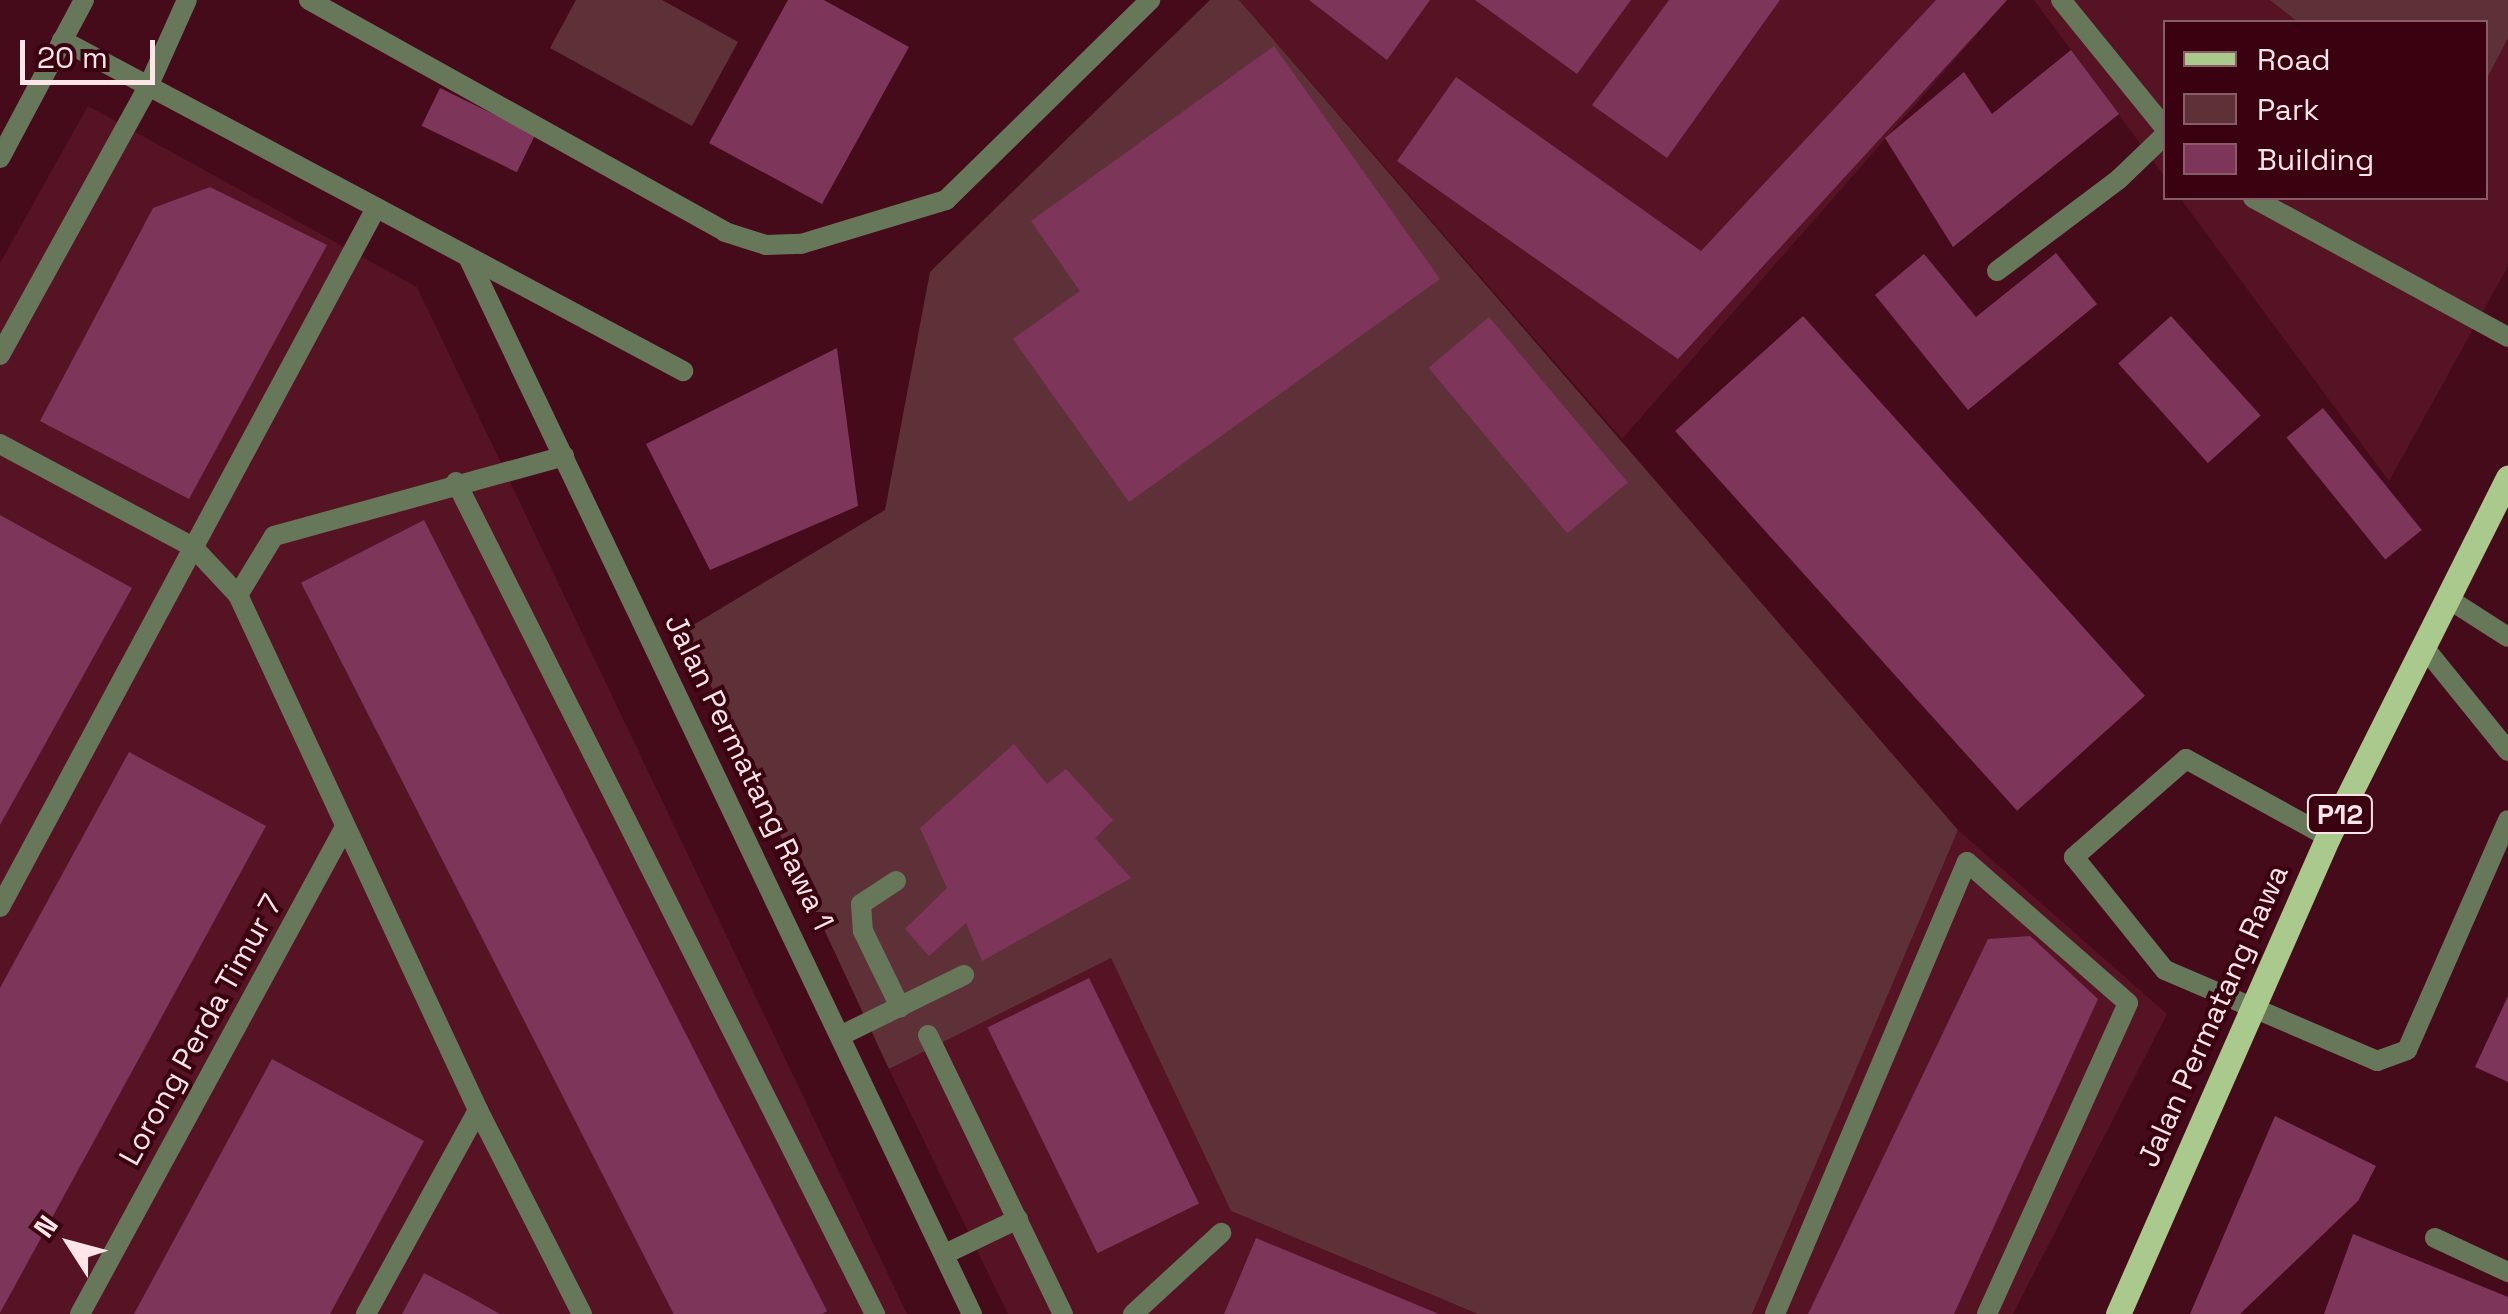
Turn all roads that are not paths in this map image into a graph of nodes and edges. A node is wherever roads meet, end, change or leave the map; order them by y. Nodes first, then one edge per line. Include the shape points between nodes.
1 (84, 0) edge
2 (186, 0) edge
3 (309, 0) edge
4 (1150, 0) edge
5 (2061, 0) edge
6 (62, 40) junction
7 (148, 87) junction
8 (2163, 128) edge
9 (2163, 135) edge
10 (0, 158) edge
11 (2258, 200) edge
12 (376, 208) junction
13 (468, 257) junction
14 (1997, 272) dead end
15 (2508, 337) edge
16 (0, 355) edge
17 (683, 372) dead end
18 (0, 444) edge
19 (564, 456) junction
20 (2508, 478) edge
21 (456, 482) junction
22 (193, 548) junction
23 (238, 595) junction
24 (2447, 598) junction
25 (2508, 637) edge
26 (2423, 646) junction
27 (2508, 751) edge
28 (2508, 820) edge
29 (346, 827) junction
30 (2328, 837) junction
31 (896, 881) dead end
32 (0, 907) edge
33 (964, 975) dead end
34 (900, 1007) junction
35 (2251, 1011) junction
36 (842, 1035) junction
37 (928, 1035) dead end
38 (478, 1110) junction
39 (1018, 1219) junction
40 (1221, 1233) dead end
41 (2435, 1238) dead end
42 (945, 1254) junction
43 (2508, 1272) edge
44 (964, 1312) edge
45 (80, 1314) edge
46 (366, 1314) edge
47 (582, 1314) edge
48 (874, 1314) edge
49 (1063, 1314) edge
50 (1133, 1314) edge
51 (1775, 1314) edge
52 (1987, 1314) edge
53 (2118, 1314) edge

1 - 6 street
2 - 7 street
3 - 4 street via 725,232 766,244 801,244 946,200
5 - 8 street
6 - 7 street
6 - 10 street
7 - 12 street
7 - 16 street
9 - 14 street via 2120,179
11 - 15 street
12 - 13 street
12 - 22 street
13 - 17 street
13 - 19 street, Jalan Permatang Rawa 1
18 - 22 street
19 - 21 street
19 - 36 street, Jalan Permatang Rawa 1
20 - 24 main road, Jalan Permatang Rawa / P12
21 - 23 street via 274,536
21 - 48 street
22 - 23 street
22 - 32 street
23 - 29 street
24 - 25 street
24 - 26 main road, Jalan Permatang Rawa / P12
26 - 27 street
26 - 30 main road, Jalan Permatang Rawa / P12
28 - 35 street via 2407,1050 2377,1061
29 - 38 street
29 - 45 street, Lorong Perda Timur 7
30 - 35 main road, Jalan Permatang Rawa / P12
30 - 35 street via 2186,759 2074,856 2165,970
31 - 34 street via 861,904 863,931
33 - 34 street
34 - 36 street
35 - 53 main road, Jalan Permatang Rawa / P12
36 - 42 street, Jalan Permatang Rawa 1
37 - 39 street
38 - 46 street
38 - 47 street
39 - 42 street
39 - 49 street
40 - 50 street
41 - 43 street
42 - 44 street, Jalan Permatang Rawa 1
51 - 52 street via 1968,862 2128,1003

